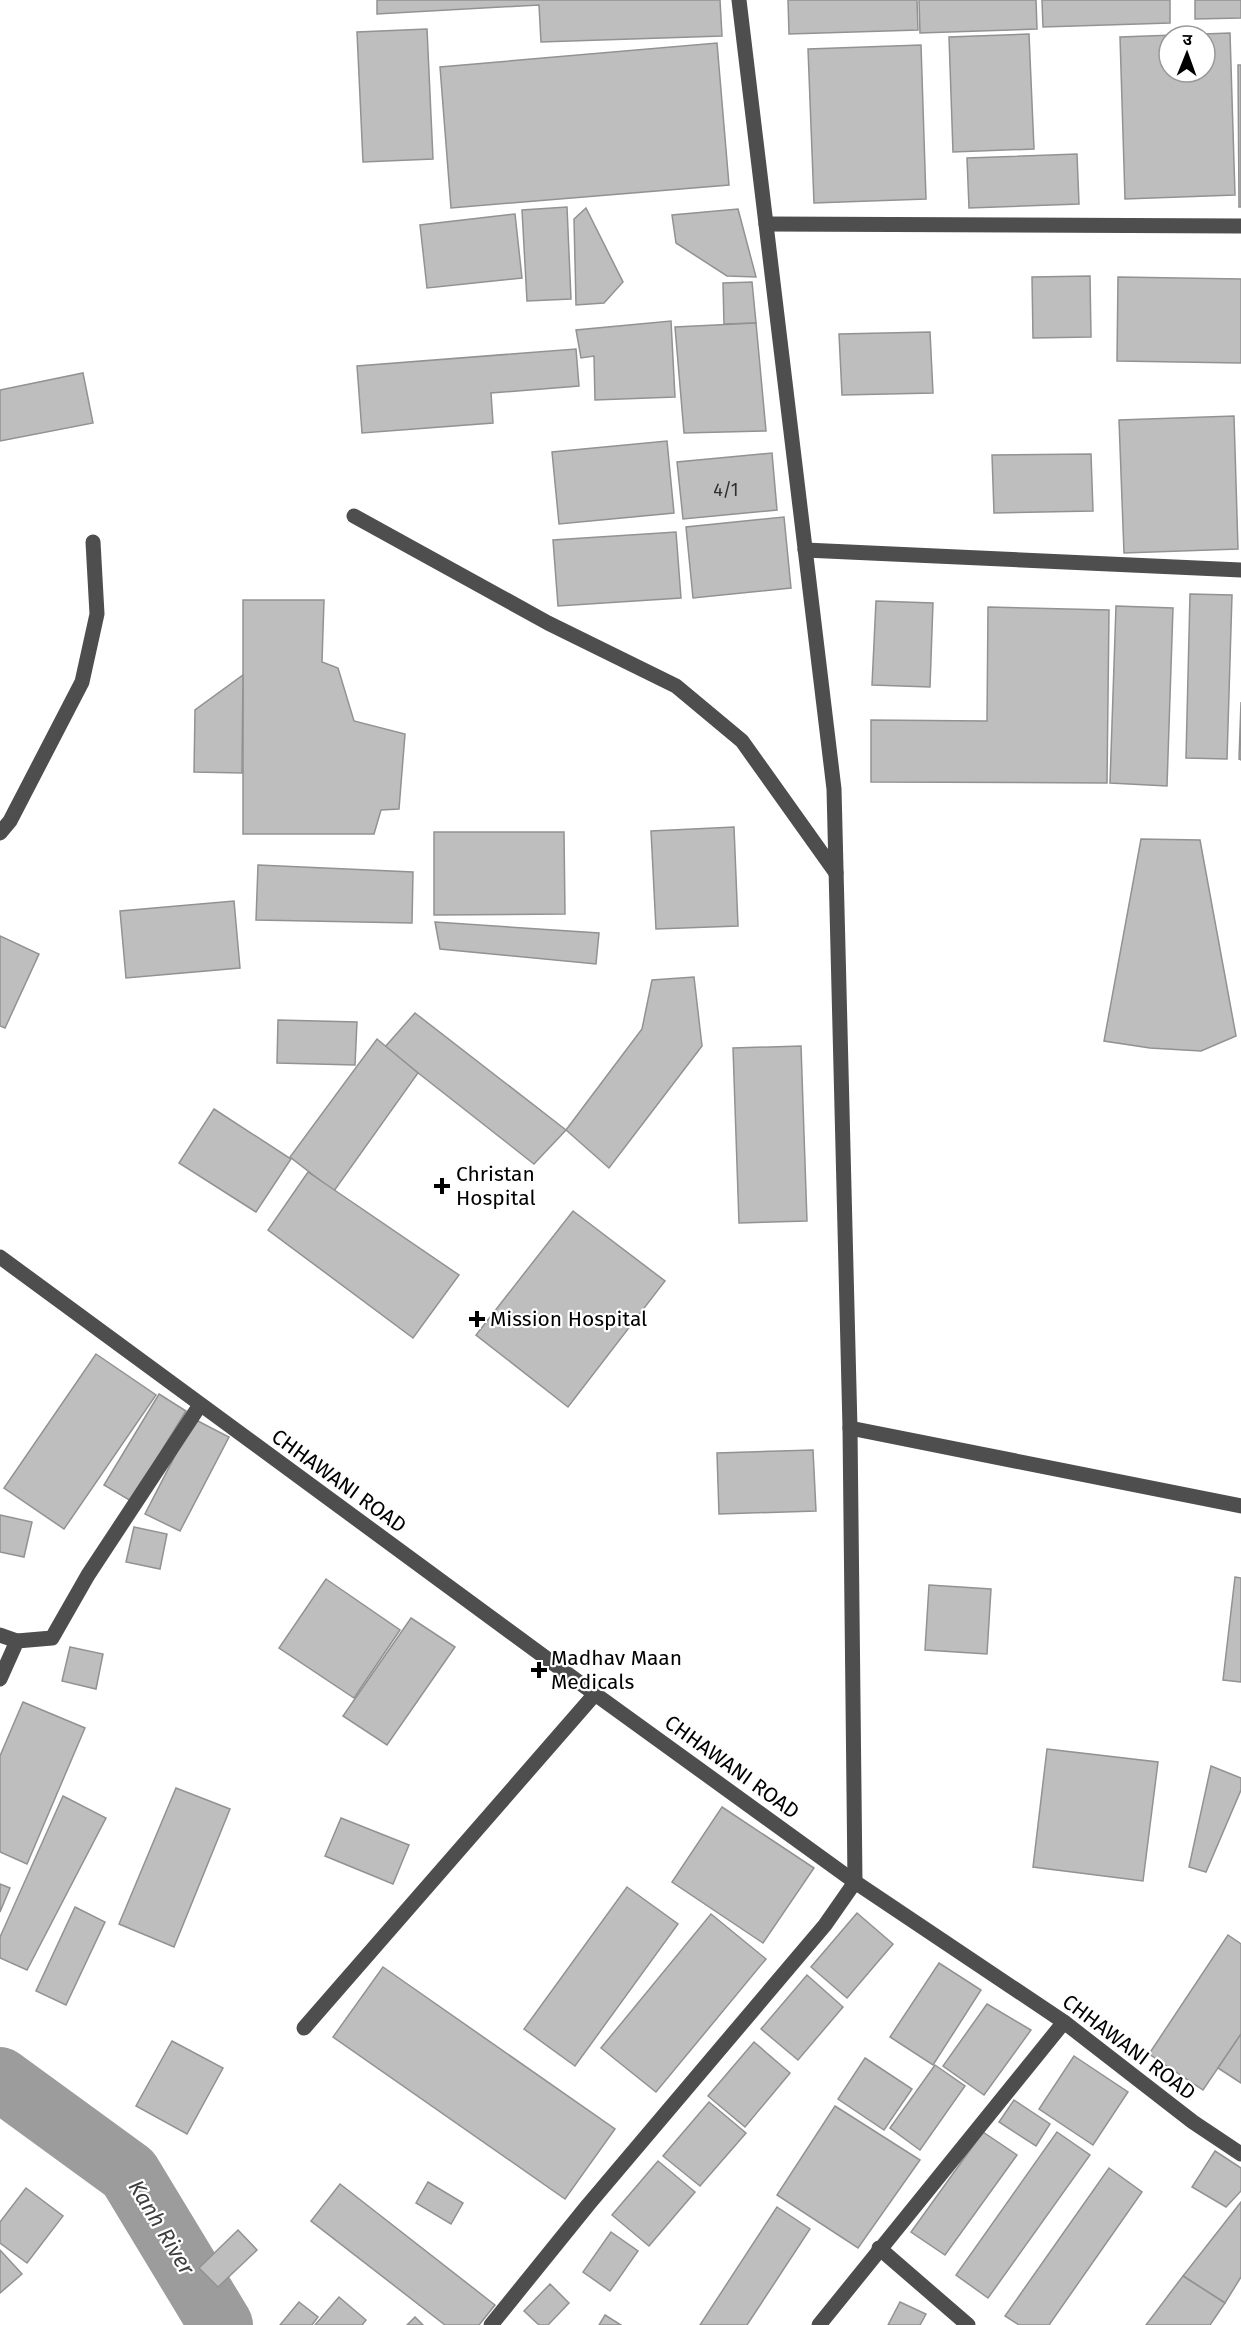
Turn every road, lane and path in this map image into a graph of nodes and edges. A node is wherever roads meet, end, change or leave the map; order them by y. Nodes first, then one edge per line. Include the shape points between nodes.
1 (739, 0) edge
2 (766, 224) junction
3 (1241, 226) edge
4 (354, 516) dead end
5 (93, 542) dead end
6 (805, 550) junction
7 (1241, 570) edge
8 (0, 833) edge
9 (836, 873) junction
10 (0, 1257) edge
11 (200, 1405) junction
12 (850, 1428) junction
13 (1241, 1506) edge
14 (0, 1635) edge
15 (17, 1641) junction
16 (0, 1679) edge
17 (595, 1694) junction
18 (855, 1882) junction
19 (1064, 2022) junction
20 (304, 2028) dead end
21 (1241, 2154) edge
22 (879, 2248) junction
23 (491, 2325) edge
24 (819, 2325) edge
25 (968, 2325) edge

1 - 2 street
2 - 3 street
2 - 6 street
4 - 9 street via 548,623 676,686 742,741
5 - 8 street via 97,614 82,682 10,821
6 - 7 street
6 - 9 street via 834,789
9 - 12 street
10 - 11 street, CHHAWANI ROAD
11 - 15 street via 88,1575 52,1638
11 - 17 street, CHHAWANI ROAD
12 - 13 street
12 - 18 street
14 - 15 street
15 - 16 street
17 - 18 street, CHHAWANI ROAD
17 - 20 street
18 - 19 street, CHHAWANI ROAD
18 - 23 street via 817,1934
19 - 21 street, CHHAWANI ROAD via 1193,2122
19 - 22 street
22 - 24 street
22 - 25 street

